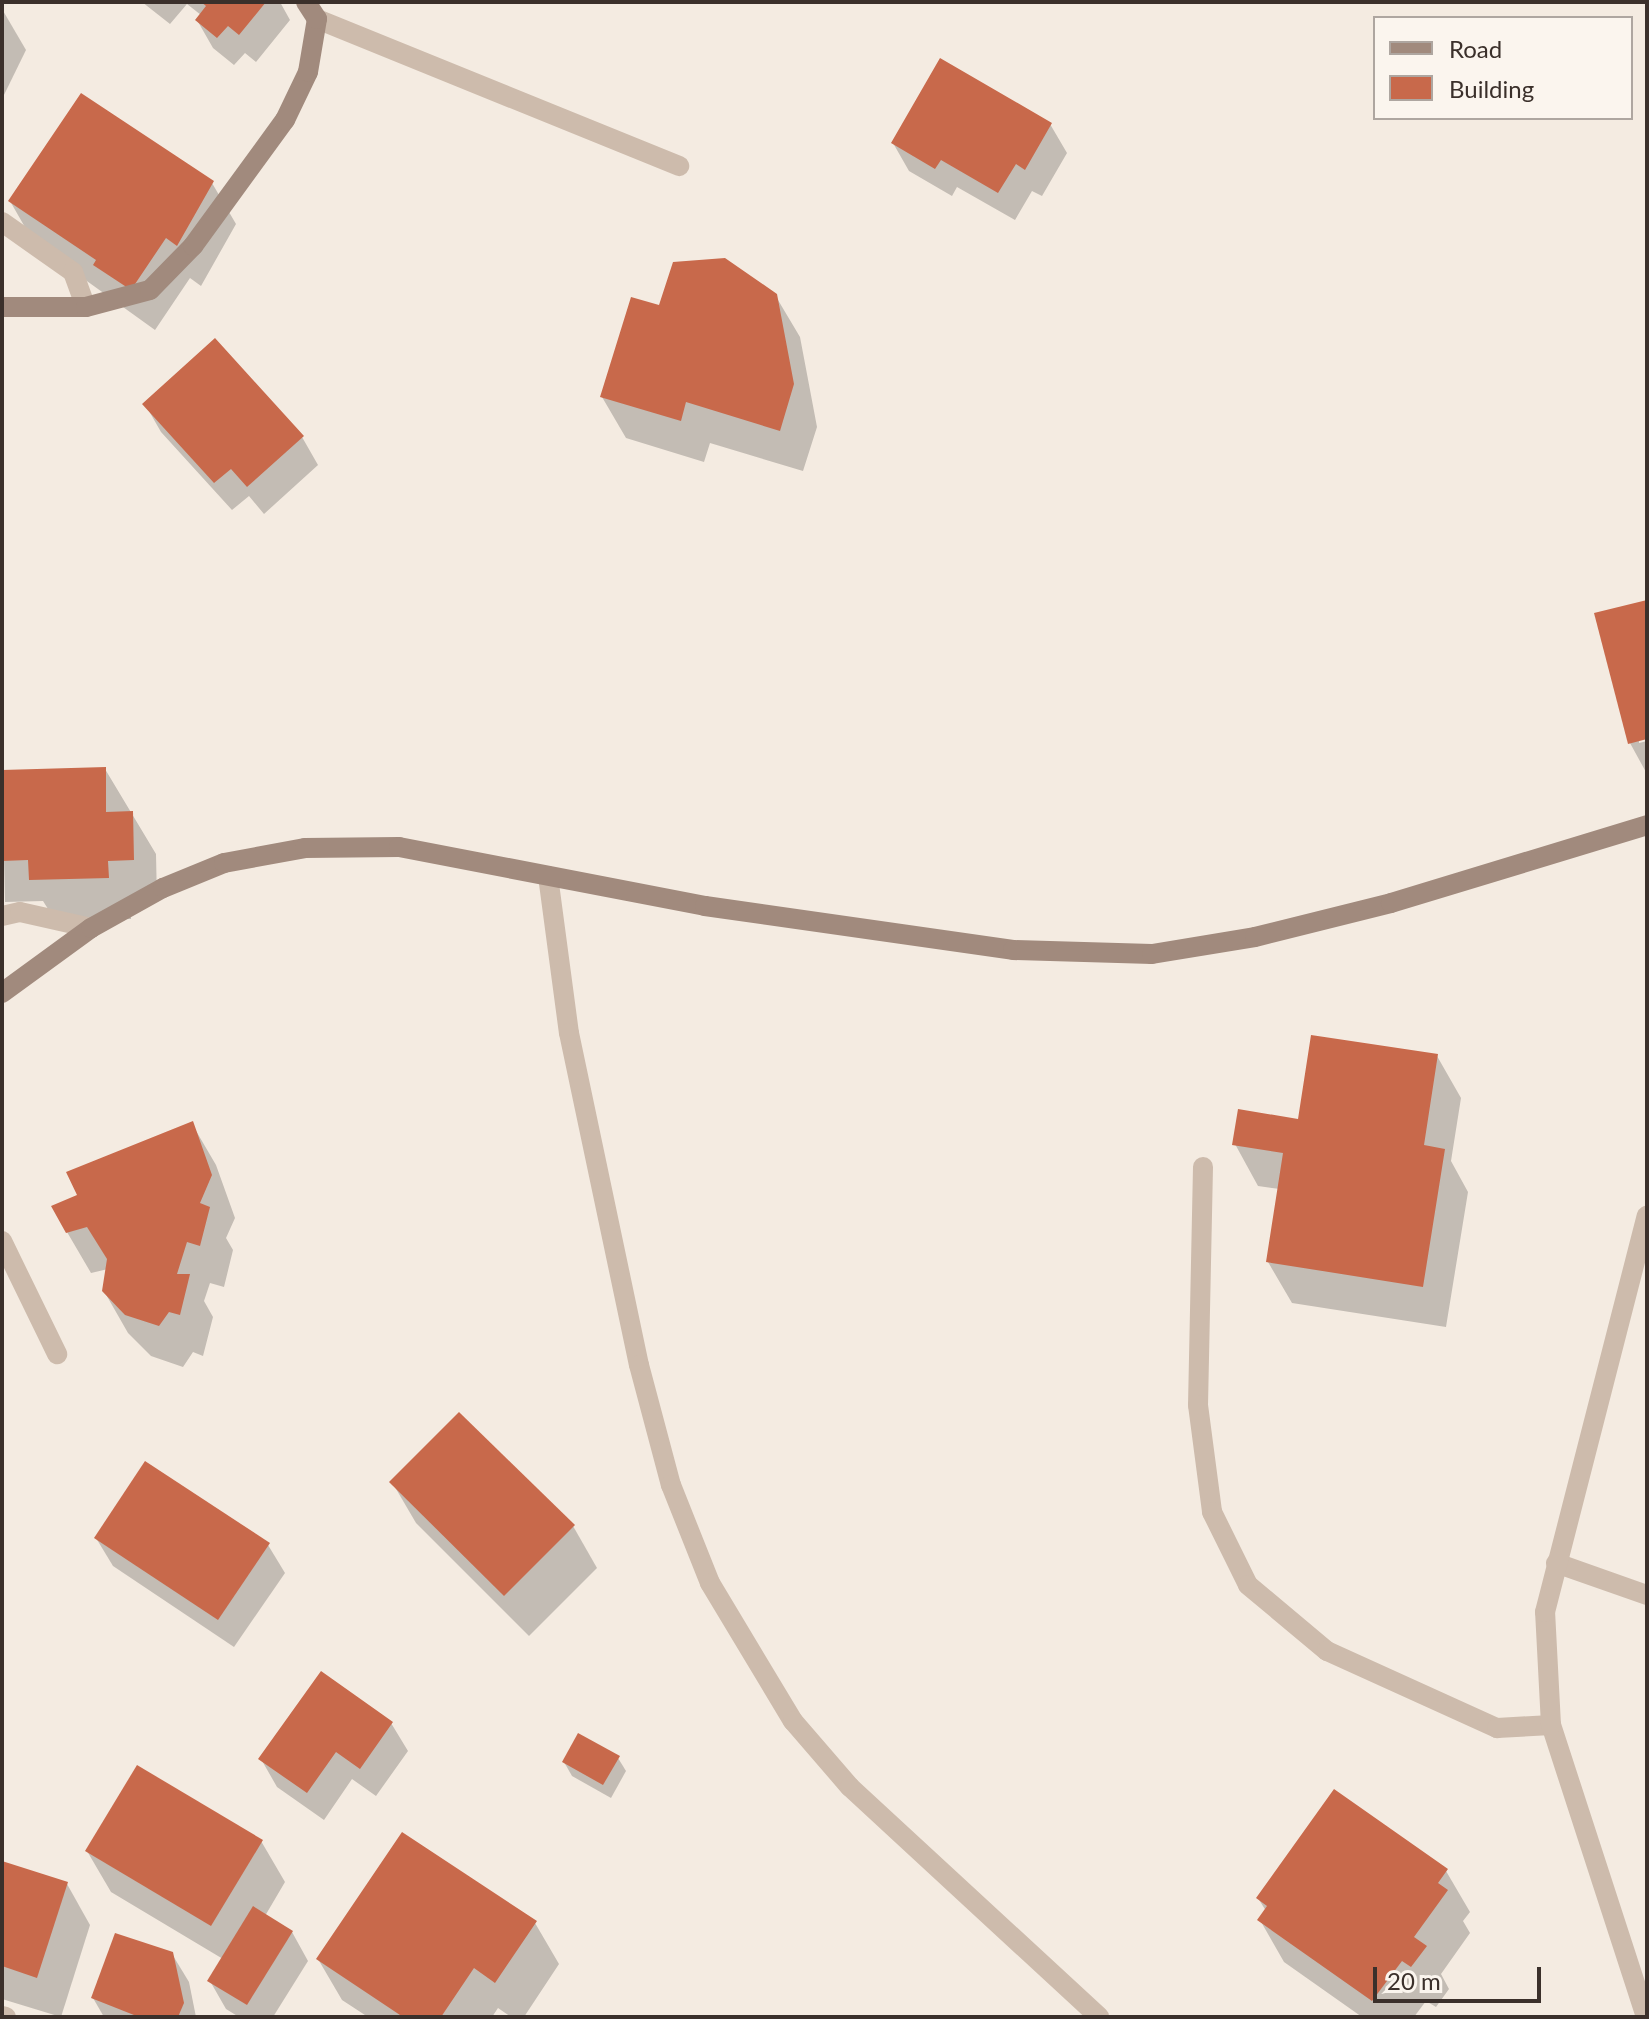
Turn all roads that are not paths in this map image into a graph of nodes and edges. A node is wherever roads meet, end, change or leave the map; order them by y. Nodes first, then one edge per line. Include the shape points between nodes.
1 (311, 10) edge
2 (679, 166) dead end
3 (2, 222) edge
4 (2, 307) edge
5 (86, 307) junction
6 (1647, 825) edge
7 (548, 876) junction
8 (2, 916) edge
9 (91, 928) junction
10 (2, 993) edge
11 (1203, 1167) dead end
12 (1647, 1216) edge
13 (2, 1241) edge
14 (57, 1354) dead end
15 (1556, 1563) junction
16 (1647, 1595) edge
17 (1551, 1725) junction
18 (1099, 2017) edge
19 (1646, 2017) edge

1 - 2 street
1 - 5 street via 308,72 285,120 193,246 150,290
3 - 5 street via 73,272
4 - 5 street
6 - 7 street via 1391,903 1255,937 1152,954 1013,950 705,906
7 - 9 street via 399,847 305,848 224,863 163,888
7 - 18 street via 569,1033 639,1365 671,1485 710,1583 793,1721 850,1787
8 - 9 street via 20,912
9 - 10 street
11 - 17 street via 1198,1405 1212,1512 1248,1585 1327,1651 1497,1728
12 - 15 street
13 - 14 street
15 - 16 street
15 - 17 street via 1545,1612
17 - 19 street

